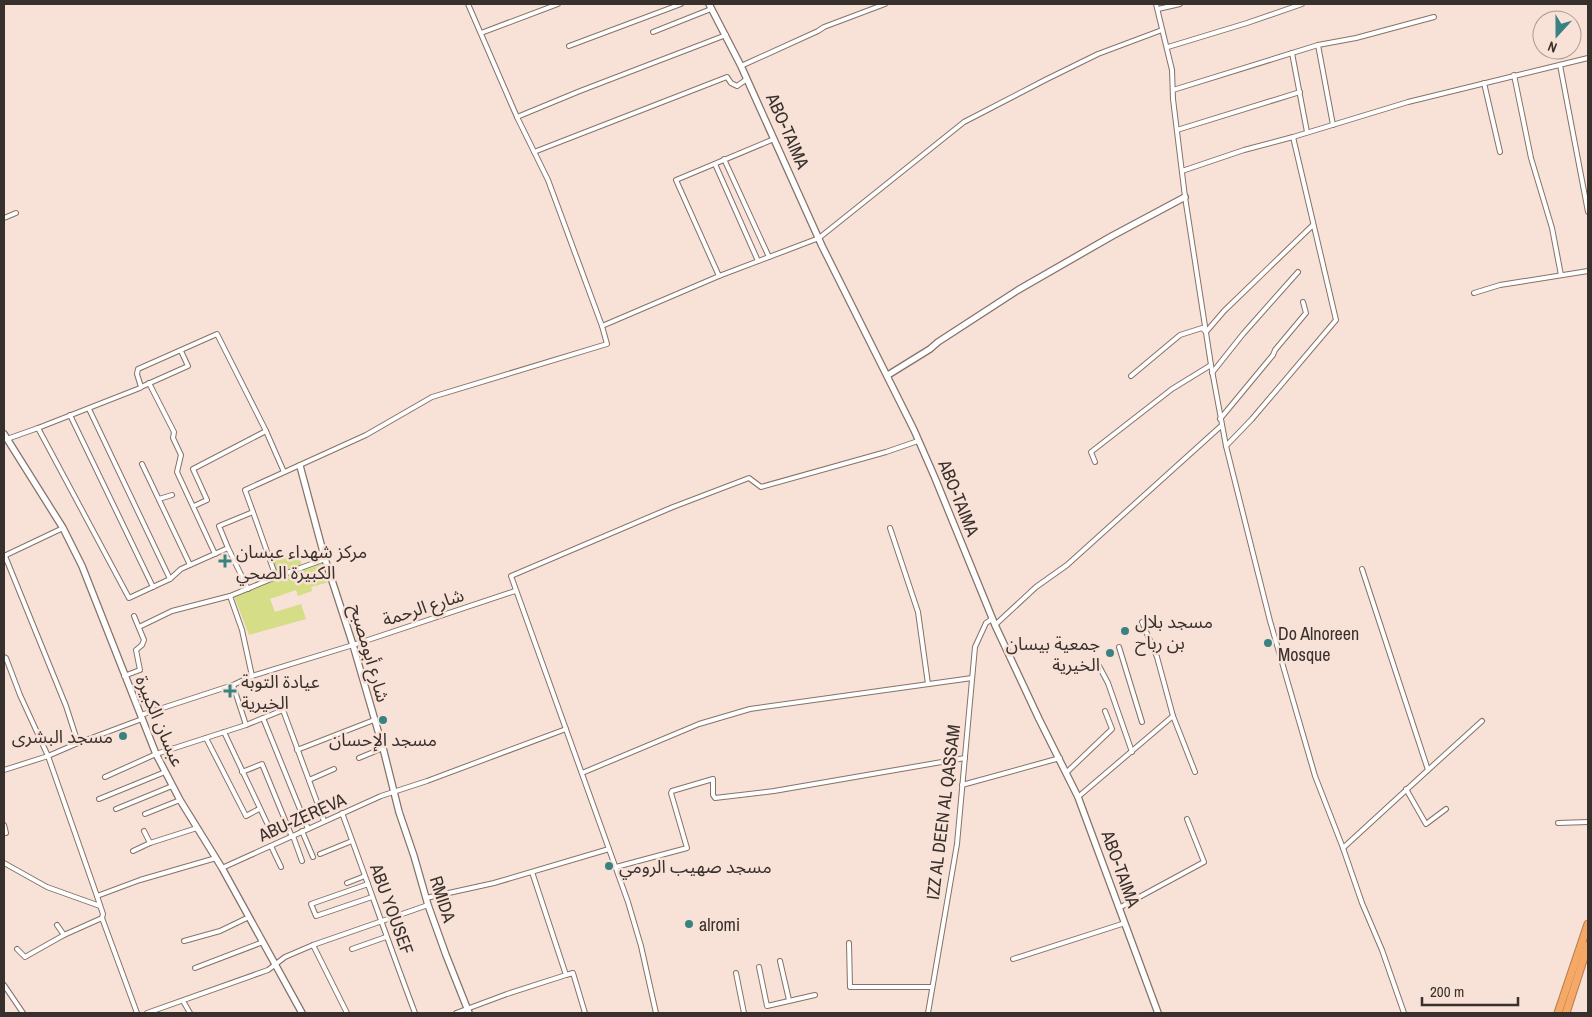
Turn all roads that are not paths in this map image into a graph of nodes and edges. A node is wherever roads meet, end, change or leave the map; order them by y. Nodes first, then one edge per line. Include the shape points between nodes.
1 (468, 4) edge
2 (558, 4) edge
3 (681, 4) edge
4 (885, 4) edge
5 (1156, 4) edge
6 (1180, 4) edge
7 (1302, 4) edge
8 (710, 7) edge
9 (1158, 9) junction
10 (1434, 17) dead end
11 (1162, 30) junction
12 (653, 32) dead end
13 (481, 33) junction
14 (726, 35) junction
15 (1318, 45) junction
16 (569, 46) dead end
17 (1168, 47) junction
18 (1292, 53) junction
19 (1588, 58) edge
20 (1560, 65) junction
21 (741, 66) junction
22 (1514, 76) junction
23 (747, 79) junction
24 (1484, 83) junction
25 (1173, 90) junction
26 (1300, 92) junction
27 (517, 117) junction
28 (1333, 125) junction
29 (1177, 130) junction
30 (1307, 132) junction
31 (1293, 137) junction
32 (774, 139) junction
33 (534, 152) junction
34 (1500, 152) dead end
35 (724, 159) junction
36 (715, 164) junction
37 (1182, 171) junction
38 (1185, 197) junction
39 (1588, 212) edge
40 (16, 213) dead end
41 (4, 218) edge
42 (1313, 225) junction
43 (819, 238) junction
44 (769, 257) junction
45 (758, 261) junction
46 (1588, 270) edge
47 (1298, 272) dead end
48 (1561, 275) junction
49 (719, 276) junction
50 (1474, 293) dead end
51 (1303, 302) dead end
52 (602, 326) junction
53 (1206, 332) junction
54 (181, 351) junction
55 (1210, 365) junction
56 (1212, 373) junction
57 (888, 374) junction
58 (1131, 376) dead end
59 (149, 383) junction
60 (142, 387) junction
61 (89, 409) junction
62 (70, 415) junction
63 (1220, 419) junction
64 (1221, 426) junction
65 (38, 428) junction
66 (266, 431) junction
67 (5, 437) edge
68 (918, 441) junction
69 (1226, 446) junction
70 (1095, 462) dead end
71 (142, 464) dead end
72 (300, 466) junction
73 (284, 472) junction
74 (172, 495) dead end
75 (159, 499) junction
76 (194, 506) junction
77 (253, 512) junction
78 (63, 528) junction
79 (890, 528) dead end
80 (228, 548) junction
81 (215, 554) junction
82 (4, 556) edge
83 (325, 559) junction
84 (190, 565) junction
85 (1362, 569) dead end
86 (276, 576) junction
87 (170, 579) junction
88 (153, 587) junction
89 (248, 588) junction
90 (516, 591) junction
91 (230, 596) junction
92 (134, 616) dead end
93 (994, 622) junction
94 (1142, 622) dead end
95 (139, 626) junction
96 (353, 645) junction
97 (1118, 647) dead end
98 (4, 657) edge
99 (1100, 666) dead end
100 (124, 676) junction
101 (252, 676) junction
102 (972, 678) junction
103 (928, 684) junction
104 (233, 685) junction
105 (1105, 711) dead end
106 (1173, 716) junction
107 (142, 717) junction
108 (263, 718) junction
109 (374, 720) junction
110 (1482, 721) dead end
111 (1142, 722) dead end
112 (246, 725) junction
113 (566, 729) junction
114 (224, 732) junction
115 (206, 738) junction
116 (78, 743) junction
117 (383, 748) junction
118 (297, 750) junction
119 (1132, 752) junction
120 (156, 754) junction
121 (48, 756) junction
122 (359, 758) dead end
123 (965, 758) junction
124 (1060, 758) junction
125 (334, 769) dead end
126 (4, 770) edge
127 (1428, 770) junction
128 (165, 772) junction
129 (242, 772) junction
130 (1066, 772) junction
131 (1195, 772) dead end
132 (582, 773) junction
133 (105, 777) dead end
134 (309, 780) junction
135 (962, 785) junction
136 (172, 786) junction
137 (1406, 789) junction
138 (394, 792) junction
139 (1078, 797) junction
140 (99, 798) dead end
141 (180, 800) junction
142 (116, 809) dead end
143 (259, 809) junction
144 (1446, 809) dead end
145 (145, 814) dead end
146 (342, 814) junction
147 (1187, 819) dead end
148 (324, 821) junction
149 (1588, 822) edge
150 (267, 823) dead end
151 (1558, 823) dead end
152 (4, 825) edge
153 (197, 828) junction
154 (308, 829) junction
155 (144, 831) dead end
156 (302, 831) junction
157 (6, 833) dead end
158 (292, 836) junction
159 (352, 841) junction
160 (150, 843) junction
161 (271, 846) junction
162 (1343, 848) junction
163 (609, 849) junction
164 (133, 851) dead end
165 (320, 854) dead end
166 (313, 857) dead end
167 (216, 858) junction
168 (302, 861) dead end
169 (4, 863) edge
170 (281, 867) dead end
171 (222, 868) junction
172 (616, 868) junction
173 (532, 872) junction
174 (366, 876) junction
175 (347, 883) dead end
176 (368, 884) junction
177 (97, 896) junction
178 (372, 897) junction
179 (426, 898) junction
180 (428, 905) junction
181 (100, 906) junction
182 (1119, 908) junction
183 (249, 917) junction
184 (102, 918) junction
185 (380, 921) junction
186 (1125, 923) junction
187 (1588, 924) edge
188 (57, 925) dead end
189 (64, 935) junction
190 (386, 937) junction
191 (184, 942) dead end
192 (263, 942) junction
193 (849, 943) dead end
194 (313, 945) junction
195 (1588, 945) edge
196 (17, 949) dead end
197 (352, 949) dead end
198 (1013, 960) dead end
199 (780, 961) dead end
200 (275, 965) junction
201 (758, 967) dead end
202 (195, 968) dead end
203 (736, 973) dead end
204 (566, 975) junction
205 (4, 985) edge
206 (932, 987) junction
207 (815, 995) dead end
208 (789, 1000) junction
209 (183, 1001) junction
210 (162, 1008) junction
211 (469, 1011) edge
212 (23, 1013) edge
213 (137, 1013) edge
214 (147, 1013) edge
215 (165, 1013) edge
216 (190, 1013) edge
217 (302, 1013) edge
218 (347, 1013) edge
219 (415, 1013) edge
220 (456, 1013) edge
221 (585, 1013) edge
222 (656, 1013) edge
223 (744, 1013) edge
224 (928, 1013) edge
225 (1158, 1013) edge
226 (1404, 1013) edge
227 (1558, 1013) edge
228 (1566, 1013) edge

1 - 13 street
2 - 13 street
3 - 16 street
4 - 21 street via 824,27
5 - 9 street
6 - 9 street
7 - 17 street
8 - 12 street
8 - 14 street, ABO-TAIMA
9 - 11 street
10 - 15 street
11 - 17 street
11 - 43 street via 1098,54 964,122
13 - 27 street
14 - 21 street, ABO-TAIMA
14 - 27 street
15 - 18 street
15 - 28 street
17 - 25 street
18 - 25 street
18 - 26 street
19 - 20 street
20 - 22 street
20 - 39 street
21 - 23 street, ABO-TAIMA
22 - 24 street
22 - 48 street
23 - 32 street, ABO-TAIMA
23 - 33 street via 737,86 727,77
24 - 28 street
24 - 34 street
25 - 29 street
26 - 29 street
26 - 30 street
27 - 33 street
28 - 30 street
29 - 37 street
30 - 31 street
31 - 37 street
31 - 42 street
32 - 35 street
32 - 43 street, ABO-TAIMA
33 - 52 street via 564,220
35 - 36 street
35 - 44 street
36 - 45 street
36 - 49 street via 676,180
37 - 38 street
38 - 53 street
38 - 57 street via 1018,290
40 - 41 street
42 - 53 street
42 - 69 street via 1336,320
43 - 44 street
43 - 57 street, ABO-TAIMA
44 - 45 street
45 - 49 street
46 - 48 street
47 - 56 street
48 - 50 street via 1500,285
49 - 52 street
51 - 63 street via 1306,313
52 - 72 street via 607,344 432,397 366,435
53 - 55 street
53 - 58 street via 1202,328 1180,335
54 - 59 street via 188,366
54 - 60 street via 138,369
54 - 66 street via 216,334
55 - 56 street
55 - 70 street via 1172,389 1091,452
56 - 63 street
57 - 68 street, ABO-TAIMA
59 - 60 street
59 - 76 street via 174,432 173,438 181,455 178,472
60 - 61 street
61 - 62 street
61 - 87 street
62 - 65 street
62 - 88 street
63 - 64 street
64 - 69 street
64 - 93 street, IZZ AL DEEN AL QASSAM via 1068,565
65 - 67 street
65 - 88 street via 129,598
66 - 73 street
66 - 76 street via 193,468 207,500
67 - 78 street, عبسان الكبيرة
68 - 90 street via 761,487 749,478 732,484 511,576
68 - 93 street, ABO-TAIMA
69 - 162 street via 1298,720 1315,776
71 - 75 street
72 - 73 street
72 - 83 street, شارع أبومصبح
73 - 77 street via 245,490
74 - 75 street
75 - 84 street
76 - 81 street
77 - 80 street via 220,526
77 - 86 street
78 - 82 street
78 - 100 street, عبسان الكبيرة via 82,566
79 - 103 street via 918,612
80 - 81 street
80 - 89 street
81 - 84 street
82 - 116 street
83 - 86 street
83 - 96 street, شارع أبومصبح
84 - 87 street
85 - 127 street
86 - 89 street
87 - 88 street
89 - 91 street
90 - 96 street, شارع الرحمة
90 - 113 street
91 - 95 street via 172,611
91 - 101 street via 242,630
92 - 95 street
93 - 102 street, IZZ AL DEEN AL QASSAM via 986,623 975,647
93 - 124 street, ABO-TAIMA
94 - 106 street via 1157,657
95 - 100 street via 144,640 136,650 140,670
96 - 101 street, شارع الرحمة
96 - 109 street, شارع أبومصبح
97 - 111 street
98 - 121 street
99 - 119 street
100 - 107 street, عبسان الكبيرة
101 - 104 street, شارع الرحمة
102 - 103 street
102 - 123 street, IZZ AL DEEN AL QASSAM
103 - 132 street via 750,709 700,724
104 - 107 street, شارع الرحمة
104 - 112 street
105 - 130 street via 1112,729
106 - 119 street
106 - 131 street
107 - 116 street, شارع الرحمة
107 - 120 street, عبسان الكبيرة
108 - 112 street
108 - 118 street via 283,710
108 - 154 street
109 - 117 street, شارع أبومصبح
109 - 118 street
110 - 127 street
112 - 114 street
113 - 132 street
113 - 138 street, ABU-ZEREVA
114 - 115 street
114 - 129 street
115 - 120 street
115 - 143 street via 246,816
116 - 121 street, شارع الرحمة
117 - 122 street
117 - 138 street, شارع أبومصبح
118 - 134 street
119 - 139 street
120 - 128 street, عبسان الكبيرة
120 - 133 street
121 - 126 street, شارع الرحمة
121 - 177 street
123 - 135 street, IZZ AL DEEN AL QASSAM
123 - 172 street via 745,795 715,798 712,779 672,791 687,848
124 - 130 street, ABO-TAIMA
124 - 135 street
125 - 134 street
127 - 137 street
128 - 136 street, عبسان الكبيرة
128 - 140 street
129 - 143 street
129 - 158 street via 262,764
130 - 139 street, ABO-TAIMA
132 - 163 street
134 - 148 street
135 - 206 street, IZZ AL DEEN AL QASSAM via 957,844
136 - 141 street, عبسان الكبيرة
136 - 142 street
137 - 144 street via 1426,824
137 - 162 street
138 - 146 street, ABU-ZEREVA
138 - 179 street, RMIDA
139 - 182 street, ABO-TAIMA
141 - 145 street
141 - 153 street, عبسان الكبيرة
143 - 150 street
146 - 148 street, ABU-ZEREVA
146 - 159 street, ABU YOUSEF
147 - 182 street via 1204,862
148 - 154 street, ABU-ZEREVA
149 - 151 street
152 - 157 street
153 - 160 street
153 - 167 street, عبسان الكبيرة
154 - 156 street, ABU-ZEREVA
155 - 160 street
156 - 158 street, ABU-ZEREVA
156 - 166 street
158 - 161 street, ABU-ZEREVA
158 - 168 street
159 - 165 street
159 - 174 street, ABU YOUSEF
160 - 164 street
161 - 170 street
161 - 171 street, ABU-ZEREVA
162 - 226 street
163 - 172 street
163 - 173 street
167 - 171 street, عبسان الكبيرة
167 - 177 street
169 - 181 street via 47,887
171 - 183 street, عبسان الكبيرة
172 - 222 street via 641,946
173 - 179 street
173 - 204 street
174 - 175 street
174 - 176 street, ABU YOUSEF
176 - 178 street, ABU YOUSEF
176 - 178 street via 311,904 316,916
177 - 181 street
178 - 185 street, ABU YOUSEF
179 - 180 street, RMIDA
180 - 185 street
180 - 211 street, RMIDA
181 - 184 street
182 - 186 street, ABO-TAIMA
183 - 191 street via 220,931
183 - 192 street, عبسان الكبيرة
184 - 189 street
184 - 213 street
185 - 190 street, ABU YOUSEF
185 - 194 street
186 - 198 street
186 - 225 street, ABO-TAIMA
187 - 227 highway
188 - 189 street
189 - 196 street via 25,958
190 - 197 street
190 - 219 street, ABU YOUSEF
192 - 200 street, عبسان الكبيرة
192 - 202 street
193 - 206 street via 850,987
194 - 200 street
194 - 218 street
195 - 228 highway
199 - 208 street
200 - 209 street
200 - 217 street, عبسان الكبيرة
201 - 208 street via 767,1006
203 - 223 street
204 - 211 street via 507,994
204 - 221 street via 573,973
205 - 212 street
206 - 224 street, IZZ AL DEEN AL QASSAM
207 - 208 street
209 - 210 street
209 - 216 street
210 - 214 street
210 - 215 street
211 - 220 street

